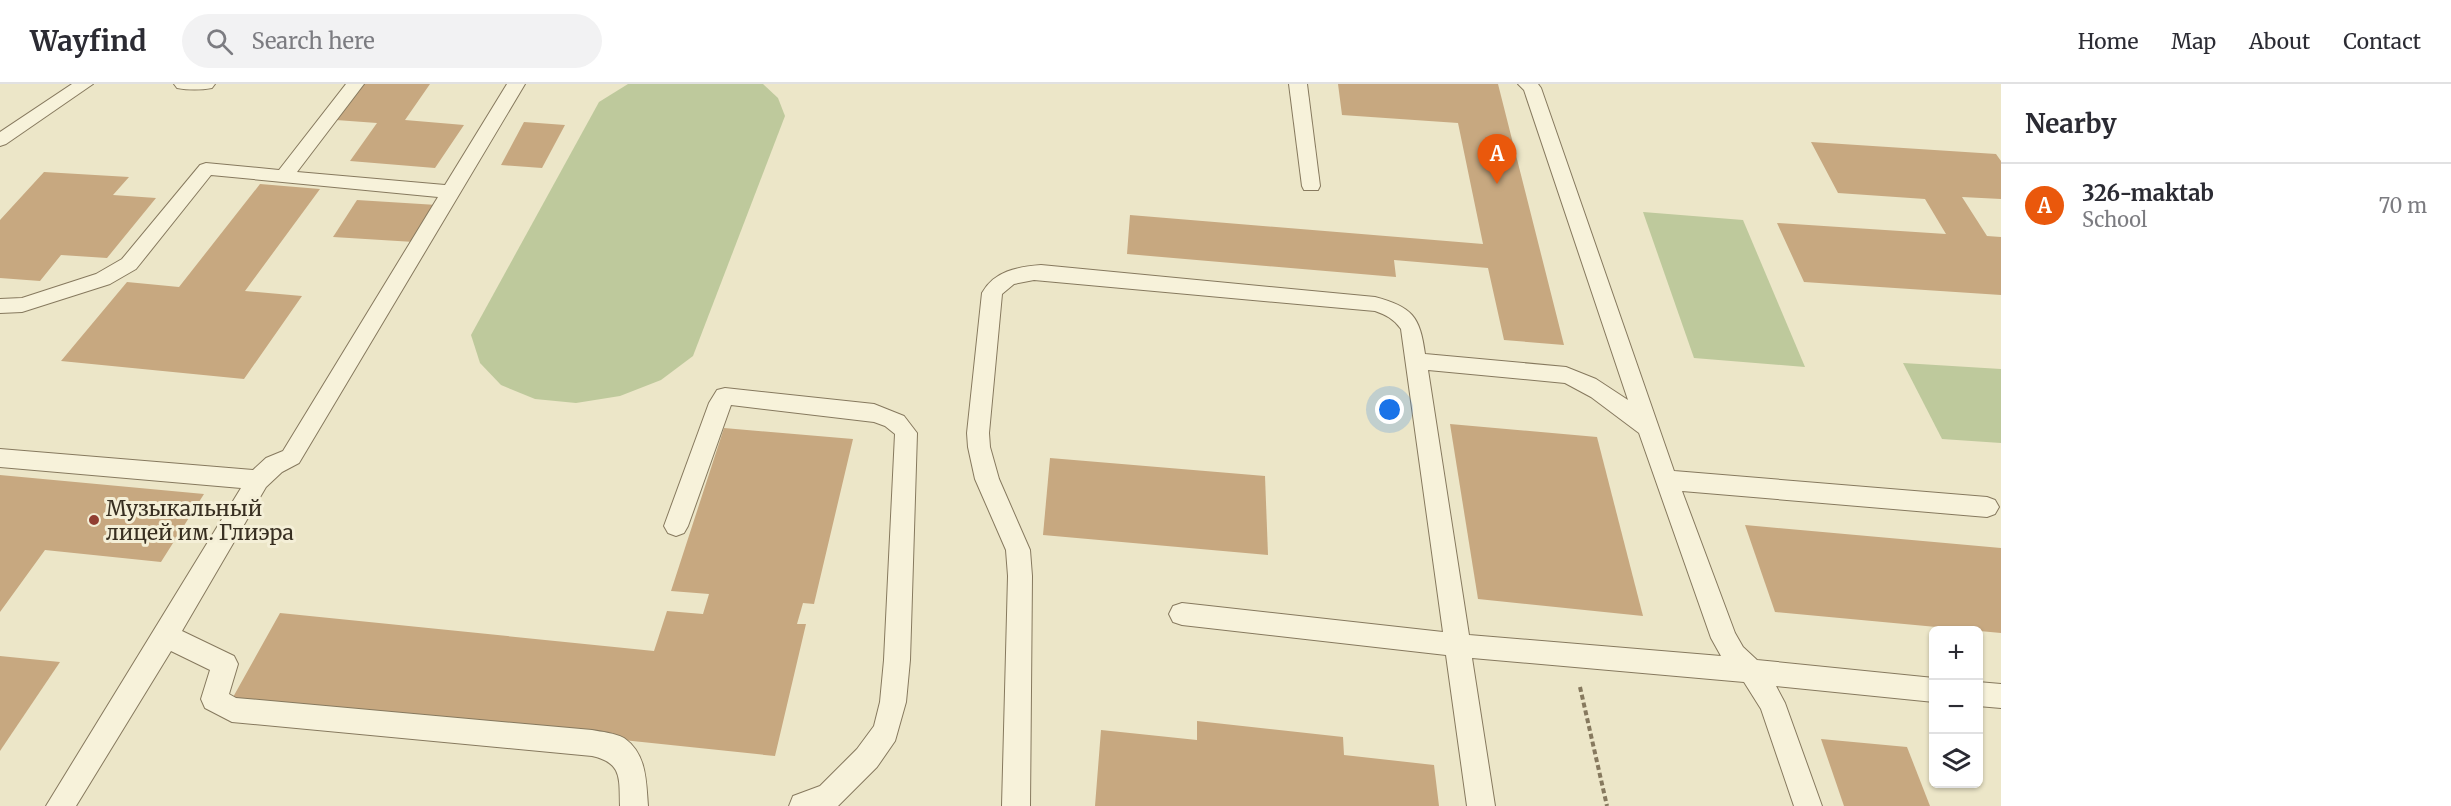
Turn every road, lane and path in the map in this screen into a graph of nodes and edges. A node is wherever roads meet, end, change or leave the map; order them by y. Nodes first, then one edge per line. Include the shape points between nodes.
1 (84, 84) edge
2 (183, 84) edge
3 (206, 84) edge
4 (355, 84) edge
5 (516, 84) edge
6 (1298, 84) edge
7 (1527, 84) edge
8 (0, 140) edge
9 (284, 177) junction
10 (1311, 186) dead end
11 (451, 192) junction
12 (0, 306) edge
13 (1415, 361) junction
14 (1649, 429) junction
15 (0, 458) edge
16 (258, 480) junction
17 (1666, 480) junction
18 (1987, 507) dead end
19 (676, 526) dead end
20 (1182, 614) dead end
21 (166, 636) junction
22 (1456, 645) junction
23 (1574, 656) junction
24 (1751, 671) junction
25 (1929, 689) edge
26 (1983, 694) edge
27 (2001, 696) edge
28 (60, 806) edge
29 (634, 806) edge
30 (645, 806) edge
31 (803, 806) edge
32 (1016, 806) edge
33 (1481, 806) edge
34 (1607, 806) edge
35 (1808, 806) edge

1 - 8 lane
2 - 3 lane
4 - 9 lane
5 - 11 lane
6 - 10 lane
7 - 14 lane via 1532,88
9 - 11 lane
9 - 12 lane via 206,169 129,264 104,279 22,305
11 - 16 lane via 291,457 274,465
13 - 14 lane via 1580,379
13 - 22 lane
13 - 32 lane via 1411,328 1404,316 1395,309 1375,304 1041,272 1025,273 998,284 992,293 978,433 982,464 1018,550
14 - 17 lane
15 - 16 lane
16 - 21 lane
17 - 18 lane
17 - 24 lane via 1724,638 1734,655
19 - 31 lane via 724,396 874,413 891,418 906,434 897,660 886,732 867,758 829,796
20 - 22 lane
21 - 28 lane
21 - 29 lane via 225,664 214,699 232,710 615,748 632,769
22 - 23 lane
22 - 33 lane
23 - 24 lane
23 - 34 path
24 - 25 lane
24 - 35 lane via 1772,703
26 - 27 lane
29 - 30 lane

